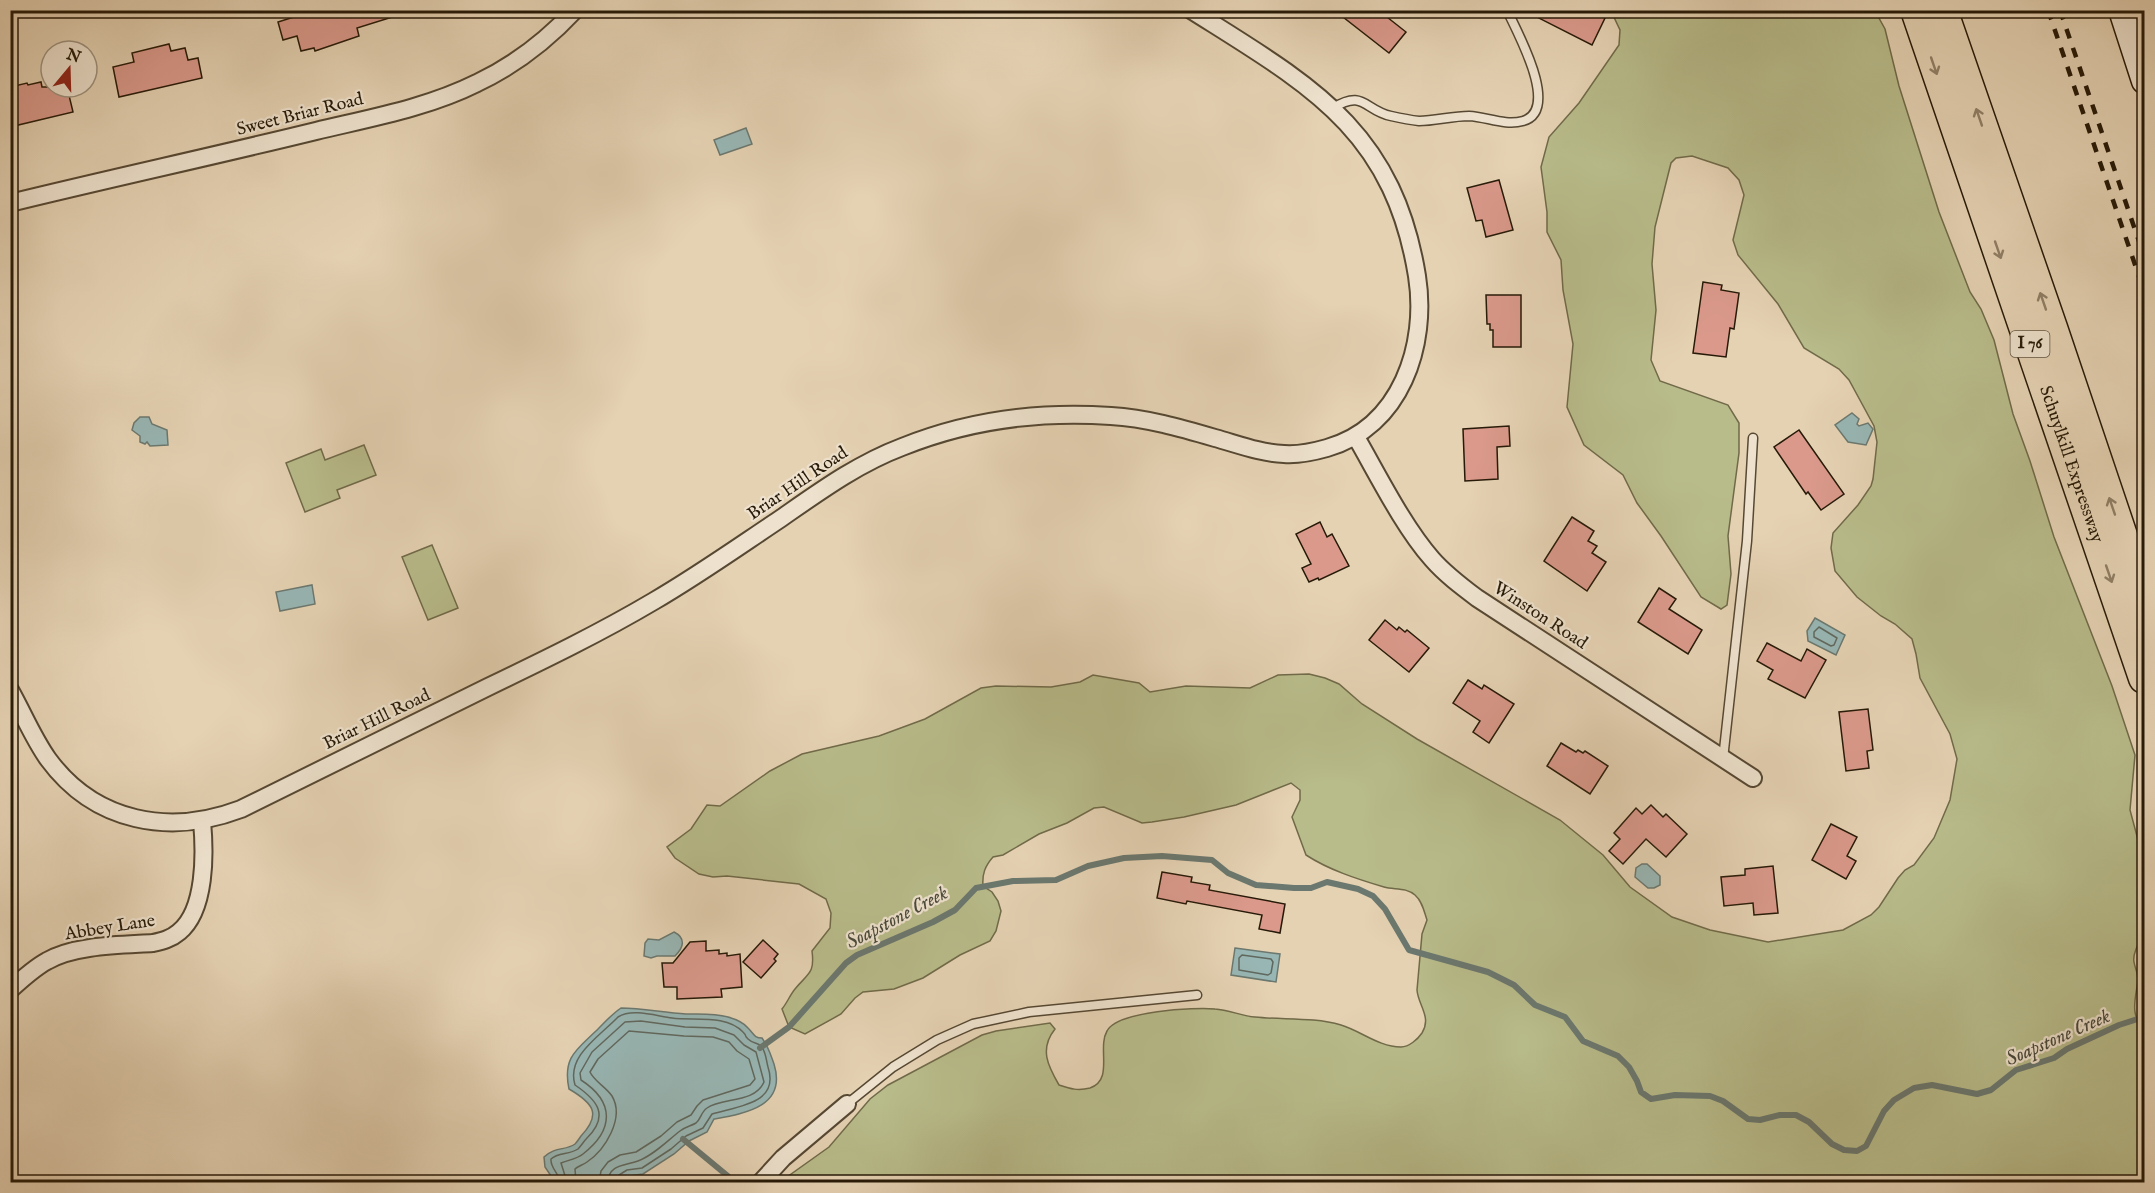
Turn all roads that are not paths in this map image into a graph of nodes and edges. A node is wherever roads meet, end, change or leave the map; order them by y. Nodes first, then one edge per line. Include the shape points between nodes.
1 (575, 10) edge
2 (1191, 10) edge
3 (1507, 10) edge
4 (1916, 10) edge
5 (1942, 10) edge
6 (2121, 10) edge
7 (2145, 81) edge
8 (1333, 108) junction
9 (10, 203) edge
10 (1356, 437) junction
11 (1753, 438) dead end
12 (2145, 601) edge
13 (2145, 678) edge
14 (10, 690) edge
15 (1723, 759) junction
16 (1753, 778) dead end
17 (202, 821) junction
18 (10, 990) edge
19 (1197, 995) dead end
20 (847, 1104) joint
21 (761, 1182) edge

1 - 9 street, Sweet Briar Road via 540,43 510,64 442,98 241,150
2 - 8 street, Briar Hill Road via 1303,81
3 - 8 lane via 1527,53 1539,93 1535,115 1524,121 1506,122 1469,116 1418,121 1389,116 1358,100 1345,100
4 -> 13 highway, Schuylkill Expressway / I 76
12 -> 5 highway, Schuylkill Expressway / I 76
6 - 7 street
8 - 10 street, Briar Hill Road via 1366,143 1401,210 1411,243 1421,314 1416,350 1406,377 1392,402
10 - 15 street, Winston Road via 1413,533 1452,579
10 - 17 street, Briar Hill Road via 1315,451 1286,455 1157,423 1113,416 1066,415 1019,416 936,434 862,464 735,550 605,630 241,809
11 - 15 lane via 1747,541
14 - 17 street, Briar Hill Road via 48,758 81,792 102,805 142,820
15 - 16 street, Winston Road
17 - 18 street, Abbey Lane via 205,858 201,885 186,924 178,933 153,943 65,954 36,968
19 - 20 lane via 1040,1010 973,1024 902,1061
20 - 21 street

